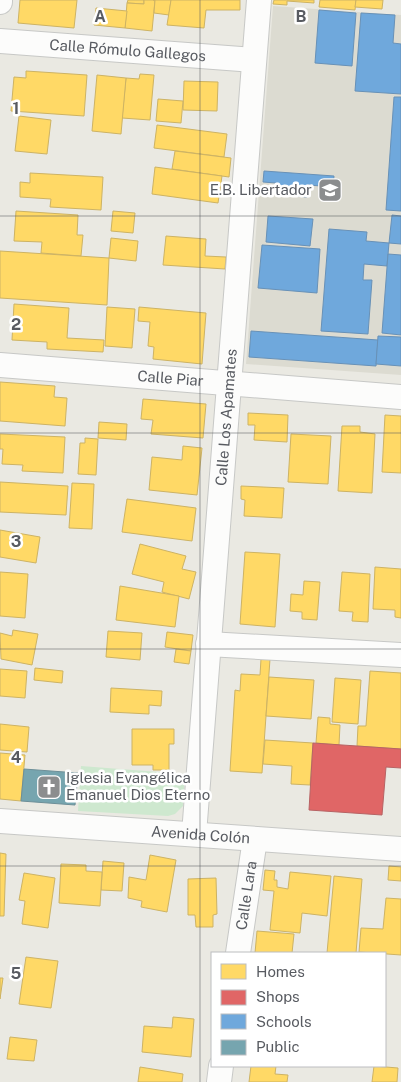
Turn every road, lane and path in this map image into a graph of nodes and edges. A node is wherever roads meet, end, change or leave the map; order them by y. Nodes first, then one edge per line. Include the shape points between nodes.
1 (259, 0) edge
2 (0, 41) edge
3 (254, 60) junction
4 (0, 365) edge
5 (229, 384) junction
6 (401, 397) edge
7 (208, 644) junction
8 (401, 655) edge
9 (0, 821) edge
10 (194, 834) junction
11 (256, 839) junction
12 (401, 849) edge
13 (238, 952) edge
14 (221, 1067) edge
15 (219, 1082) edge

1 - 3 street, Calle Los Apamates
2 - 3 street, Calle Rómulo Gallegos
3 - 5 street, Calle Los Apamates
4 - 5 street, Calle Piar
5 - 6 street, Calle Piar
5 - 7 street, Calle Los Apamates
7 - 8 street
7 - 10 street, Calle Los Apamates
9 - 10 street, Avenida Colón
10 - 11 street, Avenida Colón
11 - 12 street, Avenida Colón
11 - 13 street, Calle Lara
14 - 15 street

